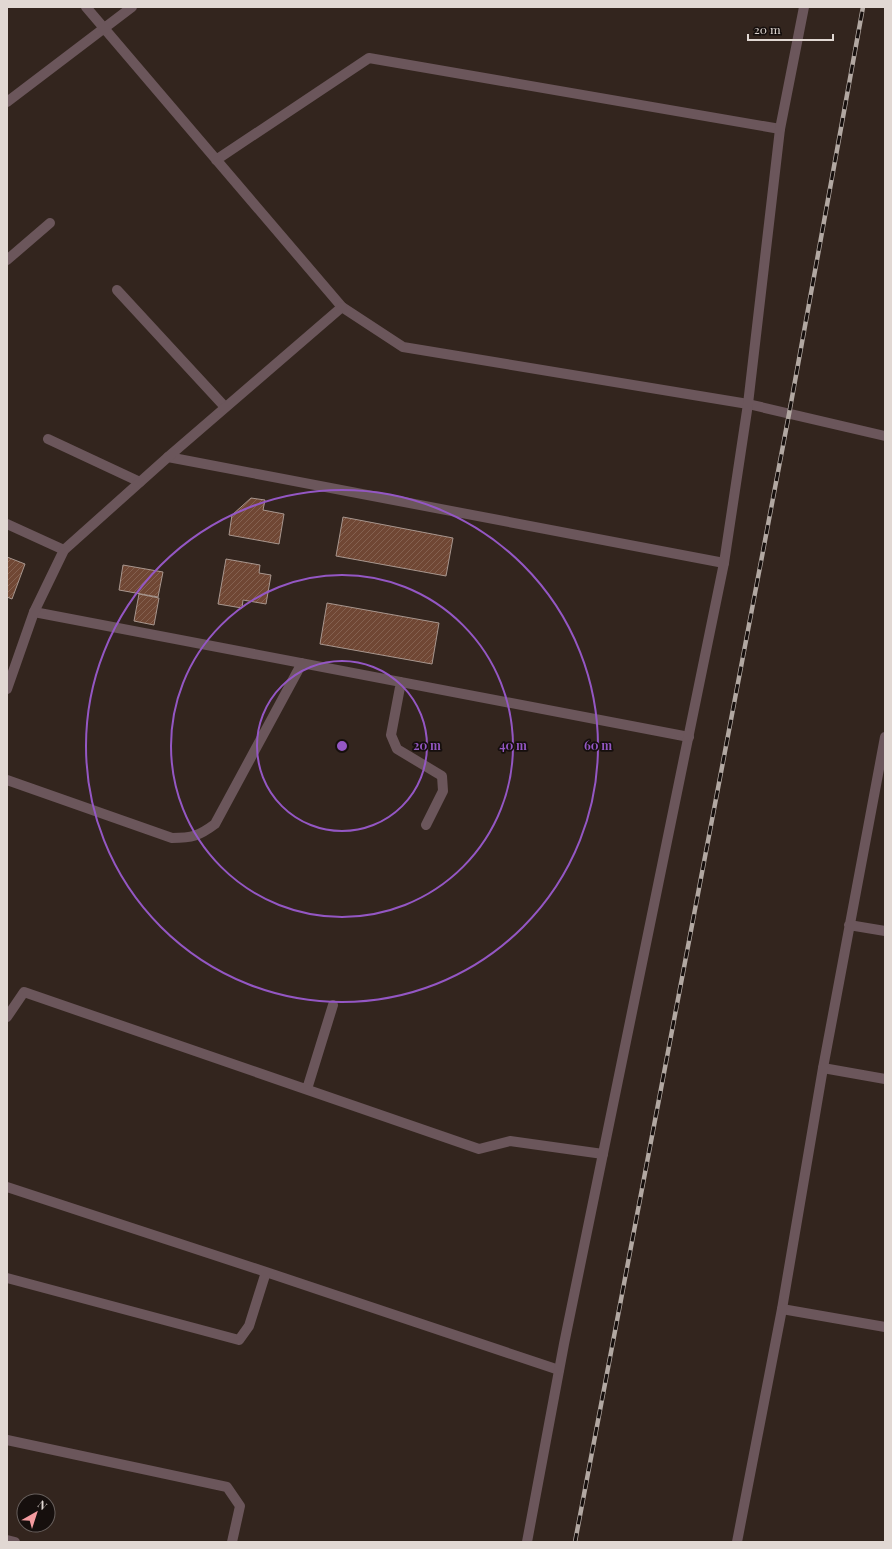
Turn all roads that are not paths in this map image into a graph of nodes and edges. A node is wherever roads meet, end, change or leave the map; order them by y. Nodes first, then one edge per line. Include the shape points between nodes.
1 (86, 7) edge
2 (132, 7) edge
3 (804, 7) edge
4 (104, 28) junction
5 (7, 102) edge
6 (780, 129) junction
7 (216, 160) junction
8 (50, 223) dead end
9 (7, 260) edge
10 (118, 290) dead end
11 (342, 307) junction
12 (748, 404) junction
13 (225, 407) junction
14 (885, 436) edge
15 (48, 439) dead end
16 (168, 457) junction
17 (140, 482) junction
18 (7, 524) edge
19 (64, 550) junction
20 (724, 563) junction
21 (34, 612) junction
22 (302, 663) junction
23 (401, 682) junction
24 (7, 689) edge
25 (689, 737) junction
26 (885, 737) edge
27 (7, 780) edge
28 (426, 825) dead end
29 (850, 925) junction
30 (885, 932) edge
31 (333, 1005) dead end
32 (7, 1017) edge
33 (823, 1068) junction
34 (885, 1079) edge
35 (307, 1089) junction
36 (603, 1154) junction
37 (7, 1187) edge
38 (266, 1272) junction
39 (7, 1278) edge
40 (782, 1309) junction
41 (885, 1327) edge
42 (559, 1370) junction
43 (7, 1440) edge
44 (7, 1540) edge
45 (16, 1542) edge
46 (232, 1542) edge
47 (527, 1542) edge
48 (737, 1542) edge

1 - 4 street
2 - 4 street
3 - 6 street
4 - 5 street
4 - 7 street
6 - 7 street via 369,58
6 - 12 street
7 - 11 street
8 - 9 street
10 - 13 street
11 - 12 street via 403,348
11 - 13 street
12 - 14 street
12 - 20 street
13 - 16 street
15 - 17 street
16 - 17 street
16 - 20 street
17 - 19 street
18 - 19 street
19 - 21 street
20 - 25 street
21 - 22 street
21 - 24 street
22 - 23 street
22 - 27 street via 215,824 201,834 172,838
23 - 25 street
23 - 28 street via 391,735 397,749 442,776 443,792
25 - 36 street
26 - 29 street
29 - 30 street
29 - 33 street
31 - 35 street
32 - 35 street via 24,992
33 - 34 street
33 - 40 street
35 - 36 street via 479,1149 510,1141
36 - 42 street
37 - 38 street
38 - 39 street via 249,1326 239,1340
38 - 42 street
40 - 41 street
40 - 48 street
42 - 47 street
43 - 46 street via 227,1487 240,1506
44 - 45 street

